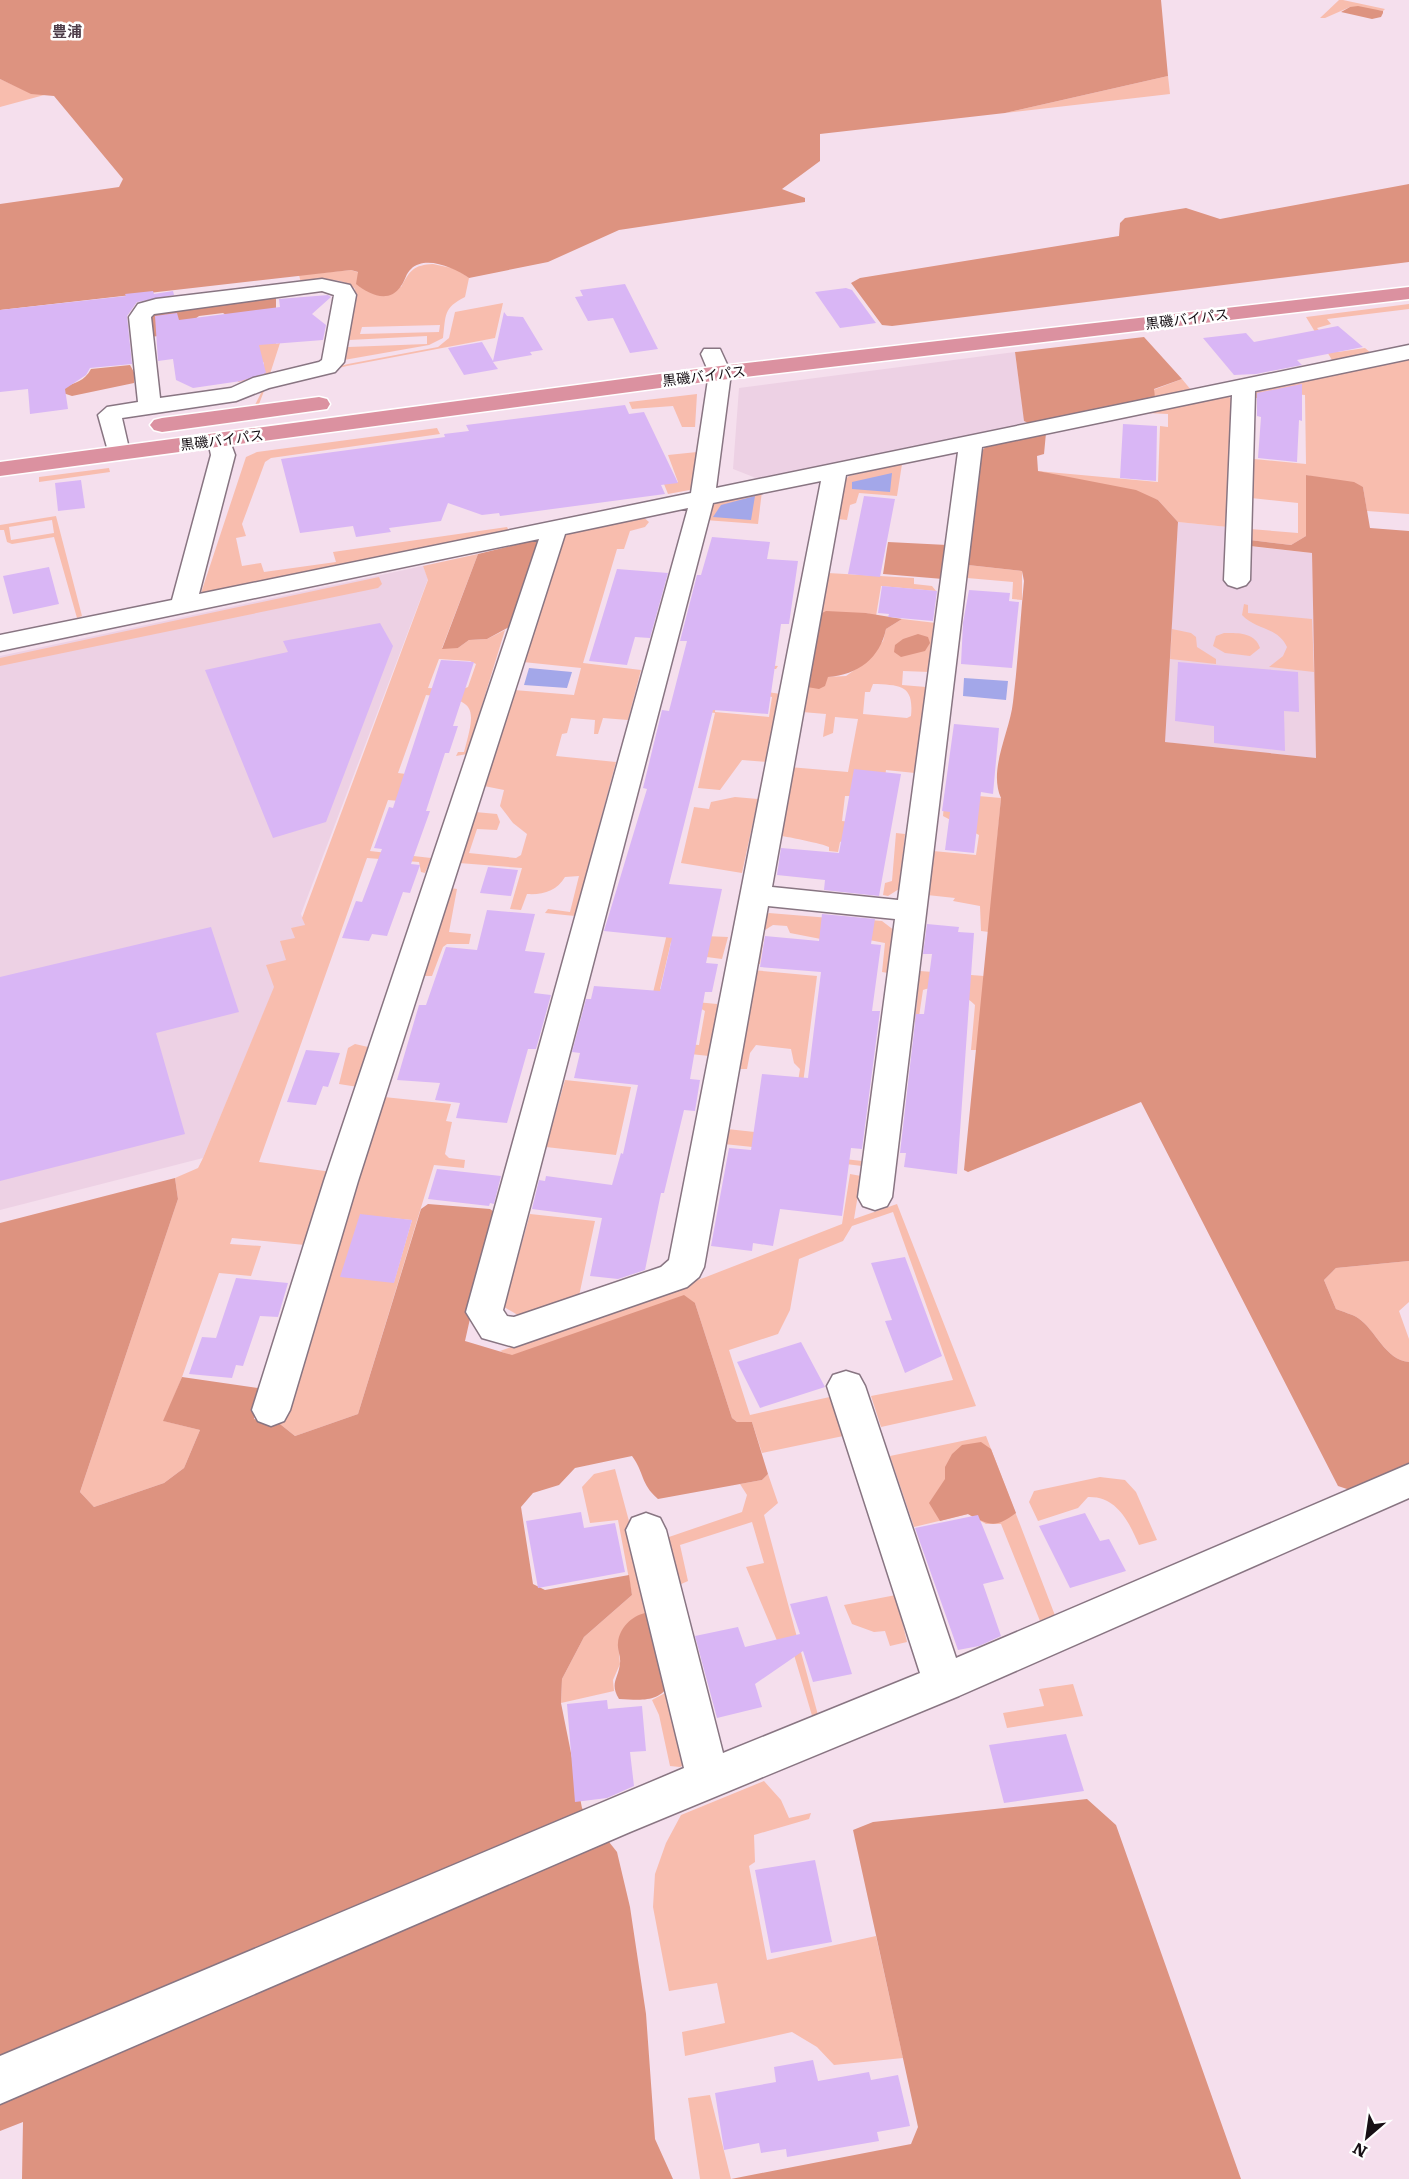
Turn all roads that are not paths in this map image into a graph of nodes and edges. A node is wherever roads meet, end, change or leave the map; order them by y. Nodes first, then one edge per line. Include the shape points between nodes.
1 (1409, 276) edge
2 (1409, 293) edge
3 (1409, 352) edge
4 (716, 364) junction
5 (1244, 385) junction
6 (238, 404) junction
7 (150, 407) junction
8 (220, 441) junction
9 (971, 441) junction
10 (116, 442) junction
11 (0, 448) edge
12 (0, 469) edge
13 (835, 469) junction
14 (703, 496) junction
15 (555, 527) junction
16 (1237, 580) dead end
17 (183, 605) junction
18 (0, 643) edge
19 (755, 895) junction
20 (911, 911) junction
21 (875, 1197) dead end
22 (846, 1386) dead end
23 (271, 1410) dead end
24 (1409, 1480) edge
25 (646, 1530) dead end
26 (944, 1683) junction
27 (708, 1779) junction
28 (0, 2080) edge

1 - 4 highway, 黒磯バイパス
2 - 4 highway, 黒磯バイパス
3 - 5 street
4 - 6 highway, 黒磯バイパス
4 - 8 highway, 黒磯バイパス
4 - 14 street
5 - 9 street
5 - 16 street
6 - 7 street
6 - 7 street via 261,383 327,367 333,362 343,289 322,285 146,309 140,317
6 - 10 highway, 黒磯バイパス
7 - 10 street via 110,415
8 - 10 highway, 黒磯バイパス
8 - 17 street via 224,455
9 - 13 street
9 - 20 street
10 - 11 highway, 黒磯バイパス
10 - 12 highway, 黒磯バイパス
13 - 14 street
13 - 19 street
14 - 15 street
14 - 19 street via 484,1312 495,1328 514,1332 674,1277 686,1267
15 - 17 street
15 - 23 street via 341,1181
17 - 18 street
19 - 20 street
20 - 21 street
22 - 26 street
24 - 26 street
25 - 27 street
26 - 27 street
27 - 28 street

